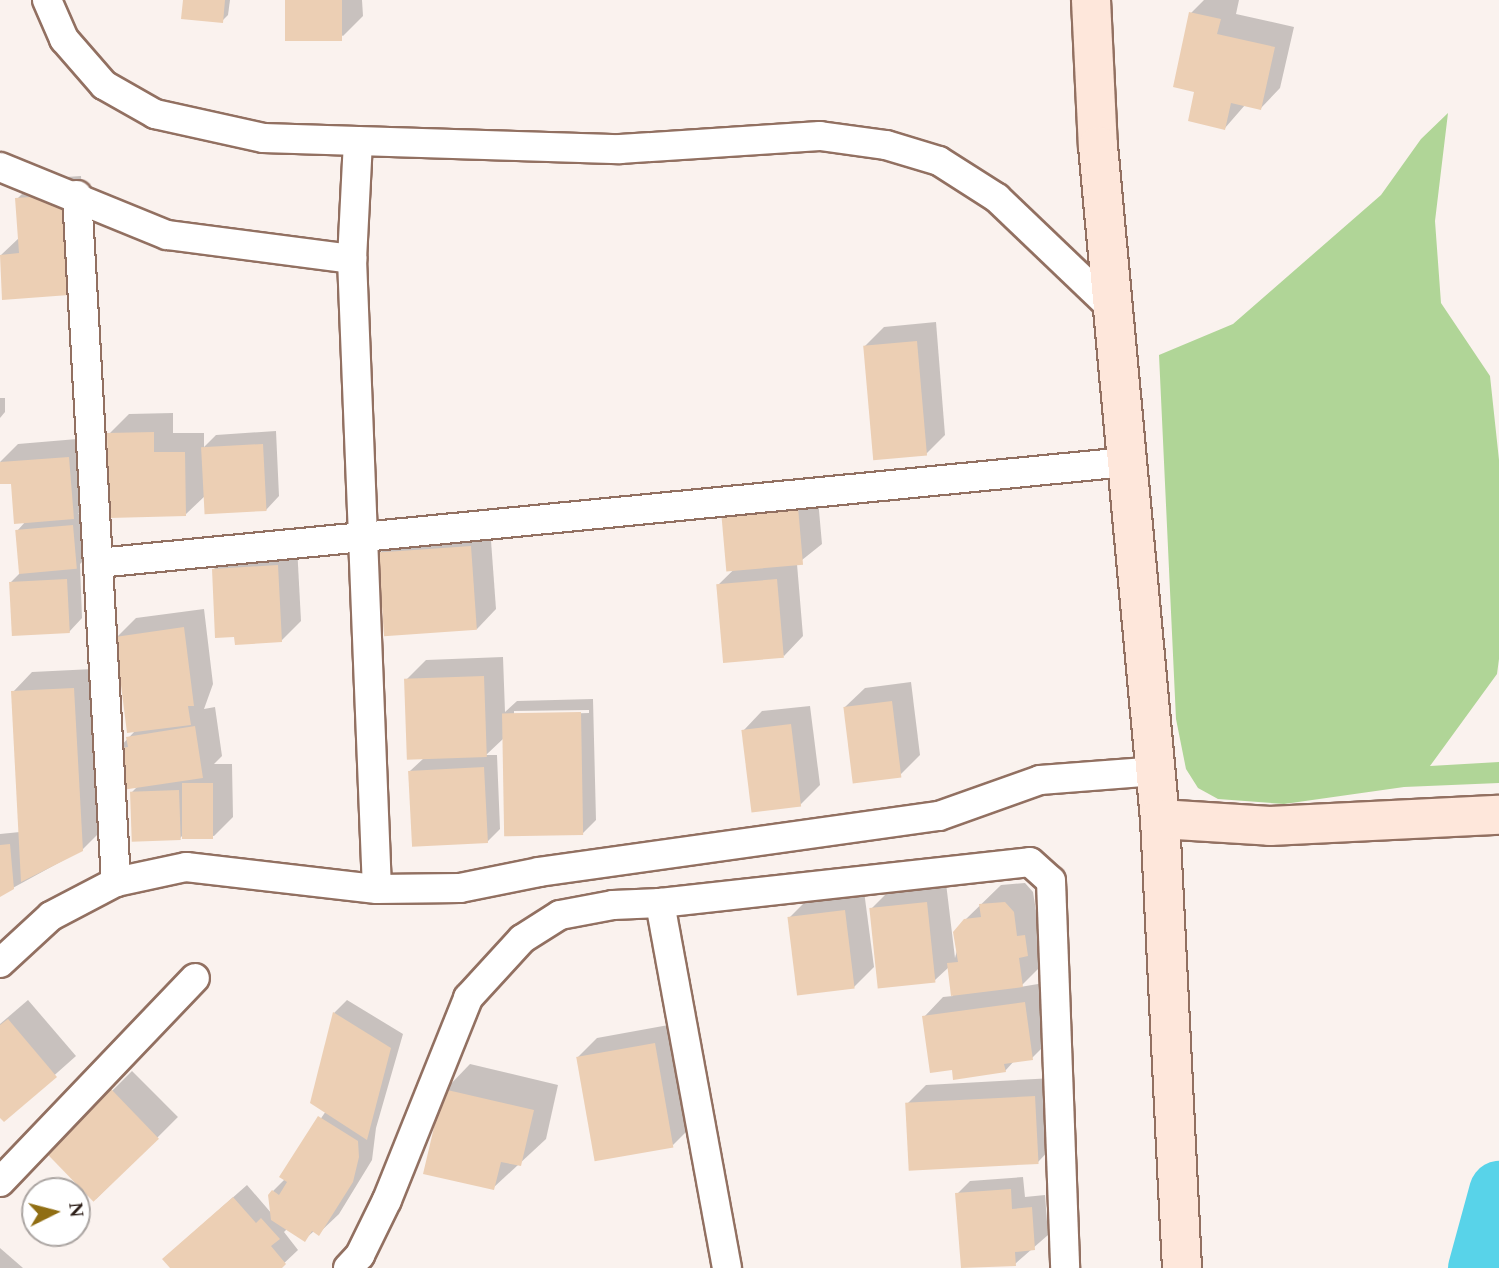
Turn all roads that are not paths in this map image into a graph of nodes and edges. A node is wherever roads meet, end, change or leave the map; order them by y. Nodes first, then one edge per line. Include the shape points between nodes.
1 (47, 0) edge
2 (1091, 0) edge
3 (358, 141) junction
4 (0, 167) edge
5 (76, 195) junction
6 (352, 259) junction
7 (1112, 308) junction
8 (1126, 462) junction
9 (363, 534) junction
10 (98, 563) junction
11 (1156, 771) junction
12 (1499, 815) edge
13 (1160, 819) junction
14 (117, 883) junction
15 (377, 889) junction
16 (660, 903) junction
17 (0, 963) edge
18 (195, 978) dead end
19 (0, 1182) edge
20 (348, 1268) edge
21 (727, 1268) edge
22 (1065, 1268) edge
23 (1182, 1268) edge

1 - 3 street via 64,39 104,85 155,114 263,138
2 - 7 main road
3 - 6 street
3 - 7 street via 620,149 820,136 886,145 939,161 997,198
4 - 5 street
5 - 6 street via 167,235
5 - 10 street
6 - 9 street
7 - 8 main road
8 - 9 street
8 - 11 main road
9 - 10 street
9 - 15 street
10 - 14 street
11 - 13 main road
11 - 15 street via 1040,780 939,816 538,872 460,888
12 - 13 main road via 1270,826
13 - 23 main road
14 - 15 street via 186,867
14 - 17 street via 51,916
16 - 20 street via 613,905 560,915 522,939 468,998 387,1199 360,1255
16 - 21 street
16 - 22 street via 1030,862 1051,881
18 - 19 street

